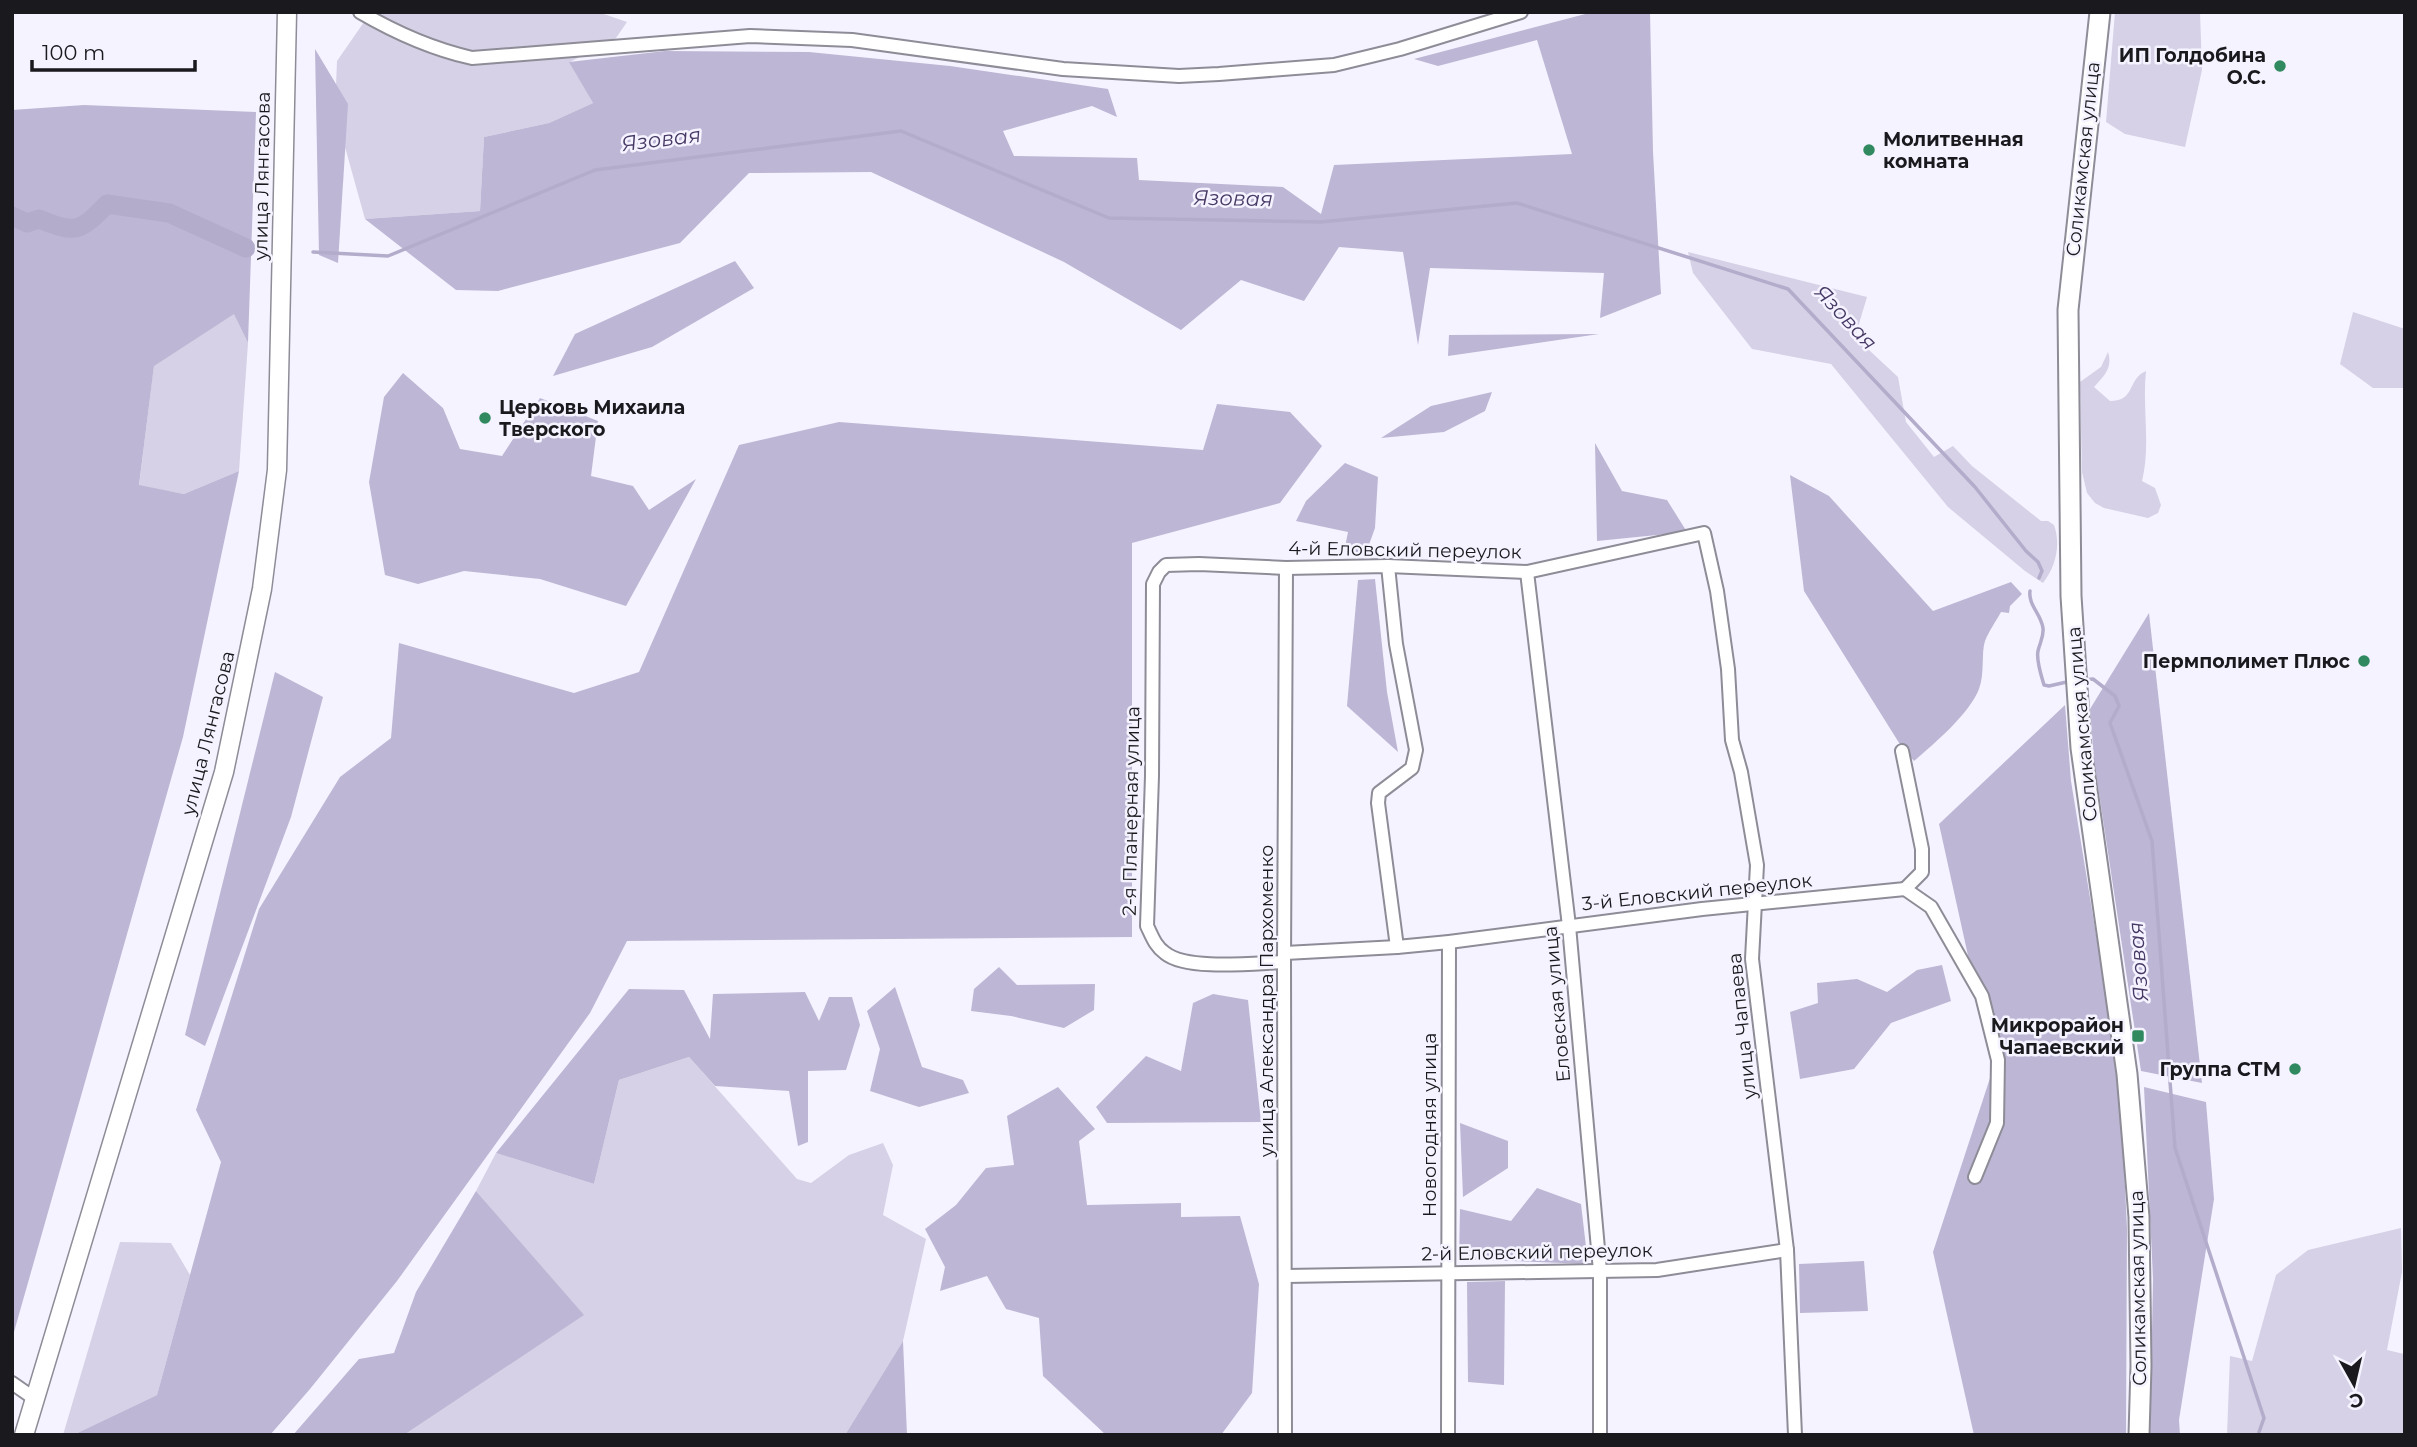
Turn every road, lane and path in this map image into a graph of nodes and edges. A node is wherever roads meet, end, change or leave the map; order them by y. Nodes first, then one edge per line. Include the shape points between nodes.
1 (360, 12) edge
2 (1521, 12) edge
3 (2100, 12) edge
4 (287, 15) edge
5 (1704, 533) joint
6 (1388, 566) junction
7 (1286, 568) junction
8 (1527, 572) junction
9 (1153, 584) joint
10 (1902, 751) dead end
11 (1905, 889) junction
12 (1754, 904) junction
13 (1569, 926) junction
14 (1449, 942) junction
15 (1397, 947) junction
16 (1285, 958) junction
17 (1975, 1177) dead end
18 (1787, 1250) junction
19 (1600, 1271) junction
20 (1448, 1272) junction
21 (1286, 1276) junction
22 (12, 1383) edge
23 (35, 1399) junction
24 (24, 1435) edge
25 (1286, 1435) edge
26 (1448, 1435) edge
27 (1600, 1435) edge
28 (1795, 1435) edge
29 (2139, 1435) edge

1 - 2 street via 443,52 472,58 750,36 852,40 1063,69 1179,76 1334,65
3 - 29 main road, Соликамская улица via 2068,310 2073,644 2078,720 2127,1074 2139,1217
4 - 23 main road, улица Лянгасова via 277,470 262,589 224,772
5 - 8 street, 4-й Еловский переулок
5 - 12 street, улица Чапаева via 1728,669 1732,740 1757,865
6 - 7 street, 4-й Еловский переулок
6 - 8 street, 4-й Еловский переулок
6 - 15 street via 1396,644 1416,750 1412,768 1379,793 1378,803
7 - 9 street, 4-й Еловский переулок via 1166,565
7 - 16 street, улица Александра Пархоменко
8 - 13 street, Еловская улица
9 - 16 street, 2-я Планерная улица via 1147,926 1155,944 1181,961 1219,965
10 - 11 street via 1923,849 1922,872
11 - 12 street, 3-й Еловский переулок
11 - 17 street via 1931,907 1983,996 1998,1060 1997,1123
12 - 13 street, 3-й Еловский переулок
12 - 18 street, улица Чапаева via 1752,959
13 - 14 street, 3-й Еловский переулок
13 - 19 street, Еловская улица
14 - 15 street, 3-й Еловский переулок
14 - 20 street, Новогодняя улица
15 - 16 street, 3-й Еловский переулок
16 - 21 street, улица Александра Пархоменко
18 - 19 street, 2-й Еловский переулок via 1657,1270
18 - 28 street, улица Чапаева
19 - 20 street, 2-й Еловский переулок
19 - 27 street, Еловская улица
20 - 21 street, 2-й Еловский переулок
20 - 26 street, Новогодняя улица
21 - 25 street, улица Александра Пархоменко
22 - 23 street
23 - 24 main road, улица Лянгасова

